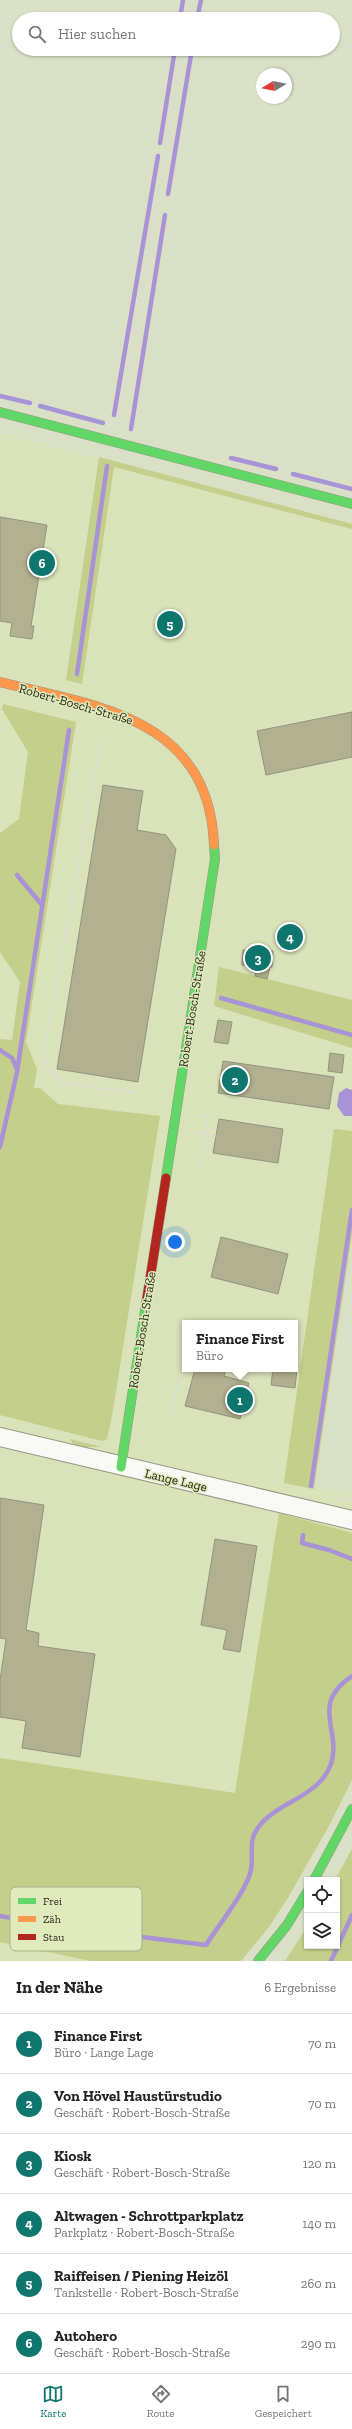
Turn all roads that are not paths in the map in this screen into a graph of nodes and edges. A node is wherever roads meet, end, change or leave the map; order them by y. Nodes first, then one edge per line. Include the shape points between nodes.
1 (0, 412) edge
2 (352, 504) edge
3 (0, 682) edge
4 (0, 1437) edge
5 (121, 1467) junction
6 (352, 1520) edge
7 (352, 1809) edge
8 (316, 1877) edge
9 (304, 1897) edge
10 (258, 1961) edge

1 - 2 street
3 - 5 street, Robert-Bosch-Straße via 107,710 138,721 164,738 186,760 205,796 213,822 215,859
4 - 5 street, Lange Lage
5 - 6 street, Lange Lage
7 - 8 street
9 - 10 street via 287,1925

